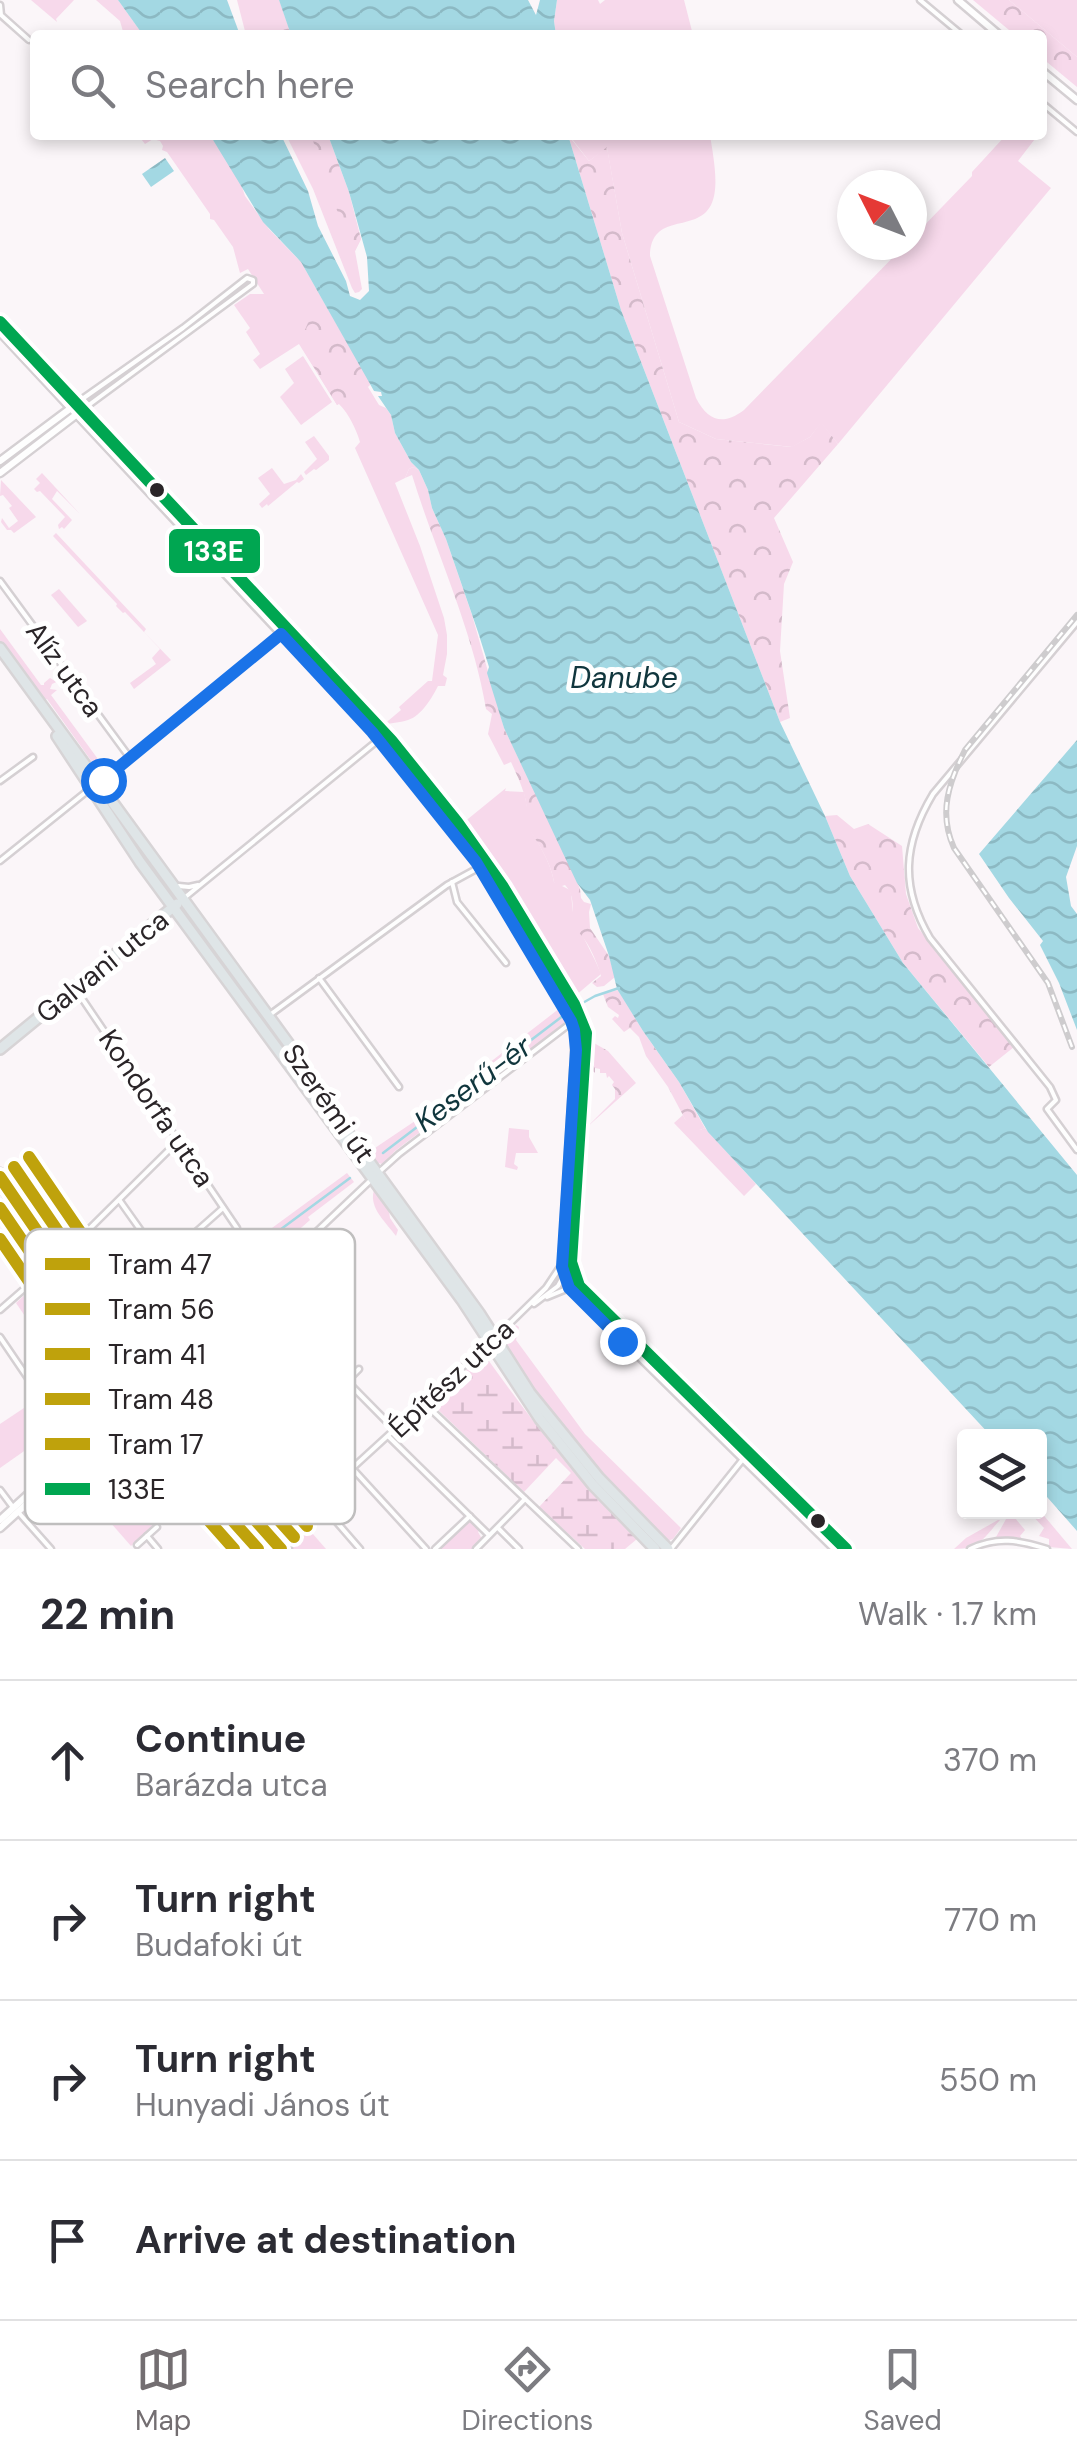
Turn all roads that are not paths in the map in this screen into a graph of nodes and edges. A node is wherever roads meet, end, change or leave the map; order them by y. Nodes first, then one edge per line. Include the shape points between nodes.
1 (920, 0) edge
2 (958, 0) edge
3 (0, 5) edge
4 (956, 30) edge
5 (993, 30) edge
6 (30, 40) dead end
7 (1047, 75) edge
8 (1077, 100) edge
9 (1047, 107) edge
10 (1077, 132) edge
11 (252, 281) dead end
12 (0, 322) edge
13 (0, 332) edge
14 (19, 348) junction
15 (76, 409) junction
16 (34, 442) junction
17 (0, 462) edge
18 (0, 473) edge
19 (174, 520) junction
20 (186, 520) junction
21 (186, 533) junction
22 (216, 559) junction
23 (225, 563) junction
24 (226, 575) junction
25 (0, 580) edge
26 (1077, 622) edge
27 (284, 631) junction
28 (0, 648) edge
29 (0, 656) edge
30 (382, 737) junction
31 (33, 757) dead end
32 (130, 758) junction
33 (413, 766) junction
34 (405, 773) junction
35 (0, 781) edge
36 (95, 786) junction
37 (0, 861) edge
38 (484, 865) junction
39 (169, 879) junction
40 (203, 882) junction
41 (452, 882) junction
42 (156, 885) junction
43 (183, 899) junction
44 (174, 908) junction
45 (194, 914) junction
46 (148, 929) junction
47 (506, 963) dead end
48 (320, 978) junction
49 (75, 988) junction
50 (268, 1016) junction
51 (580, 1016) junction
52 (571, 1021) junction
53 (0, 1049) edge
54 (399, 1087) dead end
55 (179, 1140) junction
56 (1077, 1150) edge
57 (0, 1172) edge
58 (375, 1176) junction
59 (568, 1178) junction
60 (577, 1179) junction
61 (0, 1185) edge
62 (119, 1200) junction
63 (566, 1200) junction
64 (576, 1200) junction
65 (224, 1207) junction
66 (237, 1228) dead end
67 (28, 1229) edge
68 (40, 1229) edge
69 (89, 1229) edge
70 (140, 1229) edge
71 (200, 1229) edge
72 (317, 1229) edge
73 (567, 1263) junction
74 (565, 1283) junction
75 (580, 1286) junction
76 (25, 1288) edge
77 (546, 1288) junction
78 (546, 1298) junction
79 (0, 1310) edge
80 (522, 1313) junction
81 (0, 1337) edge
82 (492, 1340) junction
83 (635, 1347) junction
84 (359, 1369) dead end
85 (355, 1373) edge
86 (25, 1374) edge
87 (355, 1389) edge
88 (677, 1389) junction
89 (424, 1403) junction
90 (706, 1423) junction
91 (722, 1426) junction
92 (394, 1430) junction
93 (388, 1436) junction
94 (722, 1439) junction
95 (746, 1456) junction
96 (355, 1465) edge
97 (355, 1471) edge
98 (0, 1490) edge
99 (525, 1499) junction
100 (25, 1502) edge
101 (16, 1510) junction
102 (470, 1516) junction
103 (25, 1520) edge
104 (813, 1521) junction
105 (0, 1524) edge
106 (29, 1524) edge
107 (291, 1524) joint
108 (338, 1524) edge
109 (266, 1526) joint
110 (157, 1527) dead end
111 (498, 1527) junction
112 (489, 1535) junction
113 (147, 1536) junction
114 (277, 1537) junction
115 (137, 1545) dead end
116 (51, 1549) edge
117 (158, 1549) edge
118 (264, 1549) edge
119 (288, 1549) edge
120 (360, 1549) edge
121 (426, 1549) edge
122 (435, 1549) edge
123 (476, 1549) edge
124 (519, 1549) edge
125 (578, 1549) edge
126 (656, 1549) edge
127 (669, 1549) edge
128 (835, 1549) edge
129 (846, 1549) edge
130 (970, 1549) edge
131 (1046, 1549) edge

1 - 4 street
2 - 5 main road
3 - 6 street via 1,14
7 - 8 main road
9 - 10 street
11 - 15 street
12 - 14 main road
13 - 14 main road
14 - 15 main road
15 - 16 main road
15 - 19 main road
15 - 20 main road
16 - 17 main road
16 - 18 main road
19 - 20 main road
19 - 21 main road
20 - 21 main road
20 - 22 main road
21 - 22 main road
22 - 23 main road
22 - 24 main road
23 - 24 main road
23 - 27 main road
24 - 27 main road
25 - 32 street, Alíz utca
26 - 56 street via 932,794 909,854 922,924 1050,1087 1056,1100 1047,1109
27 - 30 main road
27 - 32 street
28 - 36 main road, Szerémi út
29 - 36 main road, Szerémi út
30 - 33 main road
30 - 34 main road
30 - 40 street, Galvani utca
31 - 35 street
32 - 36 street
33 - 34 main road
33 - 38 main road
34 - 38 main road
36 - 37 street
36 - 39 main road, Szerémi út
36 - 42 main road, Szerémi út
38 - 41 street
38 - 51 main road
38 - 52 main road
39 - 40 street, Galvani utca via 182,887
39 - 43 main road, Szerémi út
40 - 43 street, Galvani utca
40 - 45 street, Galvani utca via 193,896
41 - 47 street via 457,902
41 - 48 street
42 - 44 main road, Szerémi út
42 - 46 main road via 160,908
43 - 44 main road, Galvani utca
43 - 45 main road, Szerémi út
44 - 46 main road, Galvani utca
44 - 58 main road, Szerémi út
45 - 50 main road, Szerémi út
46 - 49 main road, Galvani utca
48 - 50 street
48 - 54 street
49 - 53 main road, Galvani utca
49 - 55 street, Kondorfa utca
50 - 58 main road, Szerémi út
51 - 52 street
51 - 60 main road via 586,1051
52 - 58 street
52 - 59 main road via 576,1050
55 - 62 street
55 - 65 street, Kondorfa utca
57 - 68 main road
58 - 72 street
58 - 82 main road, Szerémi út
59 - 60 main road
59 - 63 main road
60 - 64 main road
61 - 67 main road
62 - 69 street
62 - 70 street
63 - 64 main road
63 - 73 main road
64 - 73 main road
65 - 66 street, Kondorfa utca
65 - 71 street
73 - 74 main road
73 - 75 main road
73 - 77 street, Építész utca
74 - 75 main road
74 - 77 street, Építész utca
74 - 78 street, Építész utca
74 - 78 street, Építész utca
74 - 83 main road
75 - 83 main road
76 - 79 street
77 - 80 street, Építész utca
78 - 80 street, Építész utca
80 - 82 street, Építész utca
81 - 86 street
82 - 89 street, Építész utca
82 - 126 main road, Szerémi út via 555,1439
82 - 127 main road, Szerémi út via 585,1462
83 - 88 main road
84 - 85 street
87 - 92 street
88 - 90 main road
88 - 91 main road
89 - 92 street, Építész utca
89 - 99 street
90 - 91 main road
90 - 94 main road
91 - 94 main road
91 - 95 main road
92 - 93 street, Építész utca
93 - 96 street, Építész utca
93 - 102 street
94 - 95 main road
95 - 104 main road
95 - 127 street
97 - 121 street
98 - 101 street
99 - 111 street
99 - 125 street
100 - 101 main road
101 - 103 street
101 - 105 main road
102 - 112 street
102 - 122 street
104 - 128 main road
104 - 129 main road
106 - 116 street
107 - 109 street
107 - 114 street, Építész utca
108 - 120 street
109 - 114 main road
110 - 113 street
111 - 112 street
111 - 124 street
112 - 123 street
113 - 115 street
113 - 117 street
114 - 118 street, Építész utca
114 - 119 main road
130 - 131 street via 1000,1540

